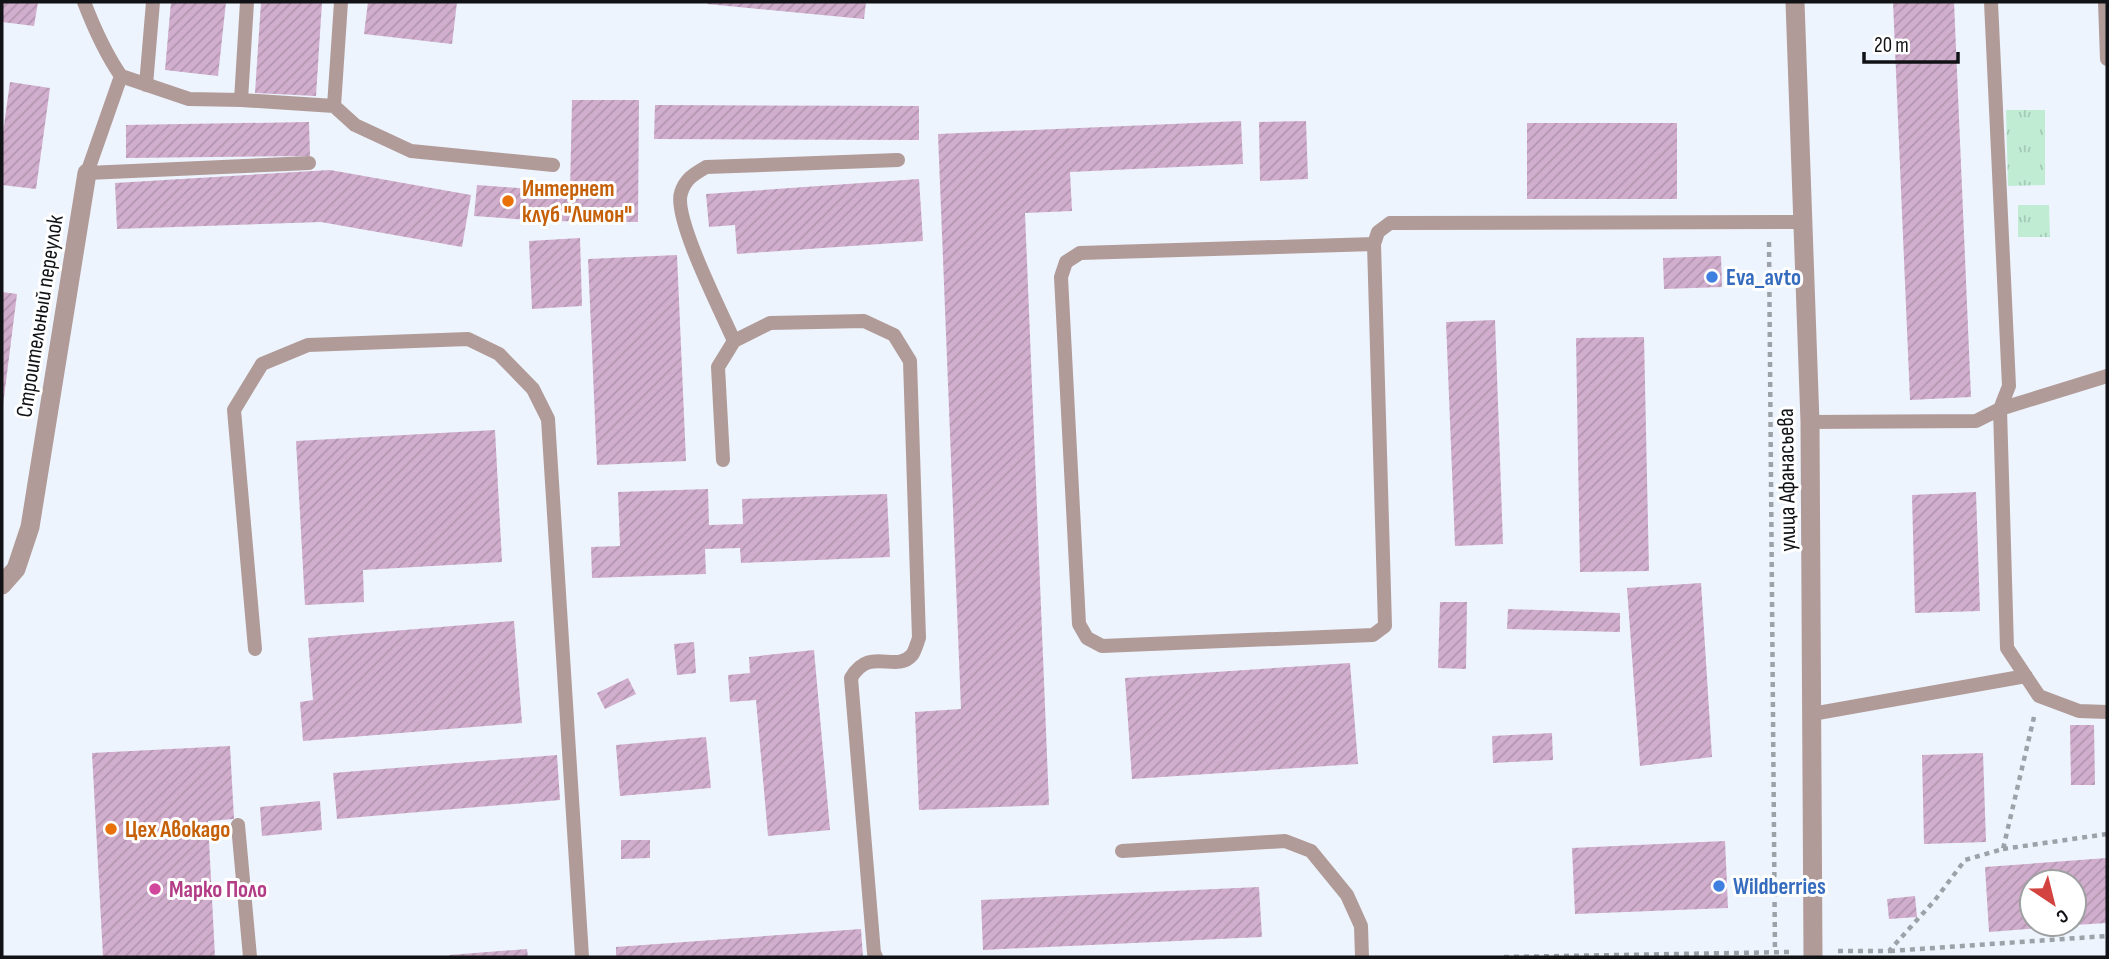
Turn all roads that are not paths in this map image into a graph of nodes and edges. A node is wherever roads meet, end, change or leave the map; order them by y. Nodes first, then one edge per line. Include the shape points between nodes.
1 (84, 2) edge
2 (153, 2) edge
3 (247, 2) edge
4 (341, 2) edge
5 (1795, 2) edge
6 (1990, 2) edge
7 (2105, 2) edge
8 (2107, 59) edge
9 (121, 76) junction
10 (146, 85) junction
11 (241, 100) junction
12 (334, 106) junction
13 (898, 160) dead end
14 (309, 163) dead end
15 (553, 165) dead end
16 (87, 173) junction
17 (1803, 222) junction
18 (1374, 244) junction
19 (734, 341) junction
20 (2107, 376) edge
21 (2000, 409) junction
22 (1811, 422) junction
23 (723, 460) dead end
24 (2, 585) edge
25 (255, 649) dead end
26 (2026, 676) junction
27 (2107, 712) edge
28 (1812, 713) junction
29 (238, 825) dead end
30 (1122, 851) dead end
31 (1813, 954) edge
32 (250, 957) edge
33 (582, 957) edge
34 (876, 957) edge
35 (1362, 957) edge

1 - 9 lane
2 - 10 lane
3 - 11 lane
4 - 12 lane
5 - 17 street, улица Афанасьева
6 - 21 lane via 2009,386
7 - 8 lane
9 - 10 lane
9 - 16 lane
10 - 11 lane via 189,99
11 - 12 lane
12 - 15 lane via 355,125 411,150
13 - 19 lane via 706,167 690,176 680,195 683,223
14 - 16 lane
16 - 24 street, Строительный переулок via 30,527 16,569
17 - 18 lane via 1390,223 1378,232
17 - 22 street, улица Афанасьева
18 - 18 lane via 1385,626 1373,635 1143,645 1102,646 1087,638 1079,624 1061,277 1066,262 1080,253
19 - 23 lane via 718,367
19 - 34 lane via 770,323 864,321 894,335 910,361 919,638 912,654 902,661 865,662 851,678
20 - 21 lane
21 - 22 lane via 1976,421
21 - 26 lane via 2007,648
22 - 28 street, улица Афанасьева
25 - 33 lane via 234,410 262,364 308,345 468,339 499,354 533,389 548,419
26 - 27 lane via 2039,696 2079,712
26 - 28 lane
28 - 31 street, улица Афанасьева
29 - 32 lane
30 - 35 lane via 1285,841 1311,851 1347,895 1361,926

